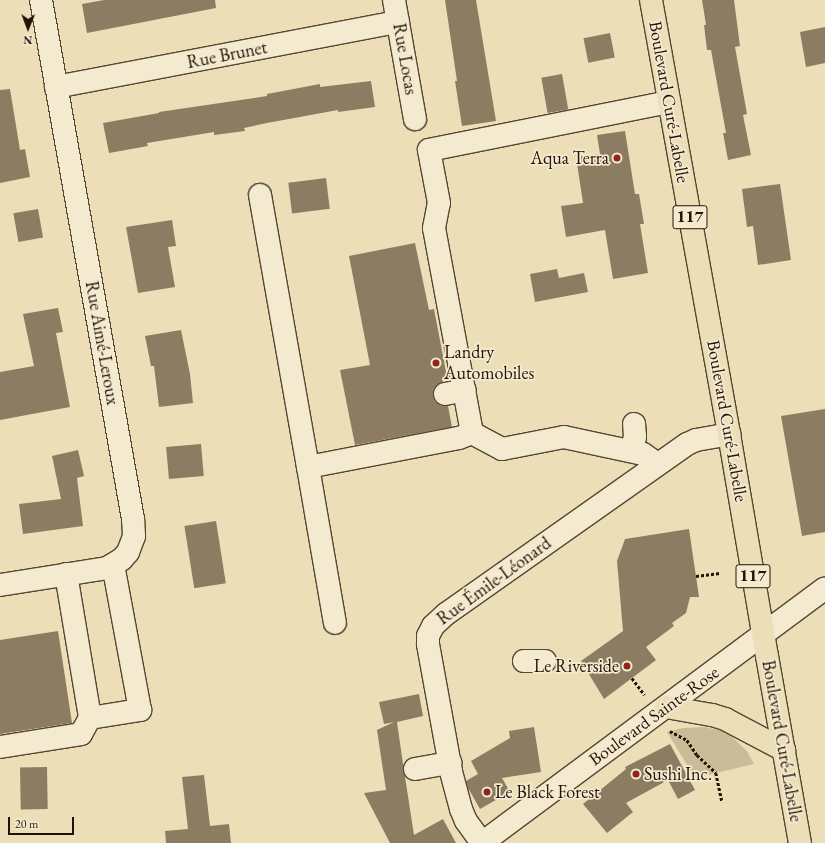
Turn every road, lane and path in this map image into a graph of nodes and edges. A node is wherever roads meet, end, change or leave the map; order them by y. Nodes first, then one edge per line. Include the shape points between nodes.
1 (41, 0) edge
2 (394, 0) edge
3 (651, 0) edge
4 (398, 22) junction
5 (56, 87) junction
6 (669, 102) junction
7 (415, 119) dead end
8 (260, 196) dead end
9 (634, 424) dead end
10 (472, 433) junction
11 (729, 434) junction
12 (631, 451) junction
13 (654, 466) junction
14 (308, 467) junction
15 (113, 565) junction
16 (720, 572) dead end
17 (66, 574) junction
18 (696, 576) dead end
19 (0, 585) edge
20 (825, 588) edge
21 (335, 623) dead end
22 (763, 635) junction
23 (524, 661) dead end
24 (545, 661) dead end
25 (632, 678) dead end
26 (657, 703) junction
27 (90, 718) junction
28 (669, 729) dead end
29 (0, 747) edge
30 (784, 750) junction
31 (450, 763) junction
32 (415, 769) dead end
33 (722, 802) dead end
34 (482, 843) edge
35 (800, 843) edge

1 - 5 street, Rue Aimé-Leroux
2 - 4 street, Rue Locas
3 - 6 main road, Boulevard Curé-Labelle / 117
4 - 5 street, Rue Brunet
4 - 7 street, Rue Locas
5 - 15 street, Rue Aimé-Leroux via 133,519 132,545 122,559
6 - 10 street via 429,150 439,203 434,228 455,392
6 - 11 main road, Boulevard Curé-Labelle / 117
8 - 14 street
9 - 12 street via 635,437
10 - 12 street via 502,449 564,437
10 - 14 street via 459,438
11 - 13 street, Rue Émile-Léonard via 696,440
11 - 22 main road, Boulevard Curé-Labelle / 117
12 - 13 street via 647,456
13 - 31 street, Rue Émile-Léonard via 446,614 433,626 428,636 428,644
14 - 21 street
15 - 17 street, Rue Aimé-Leroux
15 - 27 street via 140,710
16 - 18 path
17 - 19 street, Rue Aimé-Leroux
17 - 27 street
20 - 22 street, Boulevard Sainte-Rose
22 - 26 street, Boulevard Sainte-Rose
22 - 30 main road, Boulevard Curé-Labelle / 117
23 - 24 street
25 - 26 path
26 - 30 main road via 725,719
26 - 34 street, Boulevard Sainte-Rose
27 - 29 street via 81,734
28 - 33 path via 687,740 697,755 716,773
30 - 35 main road, Boulevard Curé-Labelle / 117
31 - 32 street
31 - 34 street, Rue Émile-Léonard via 460,809

